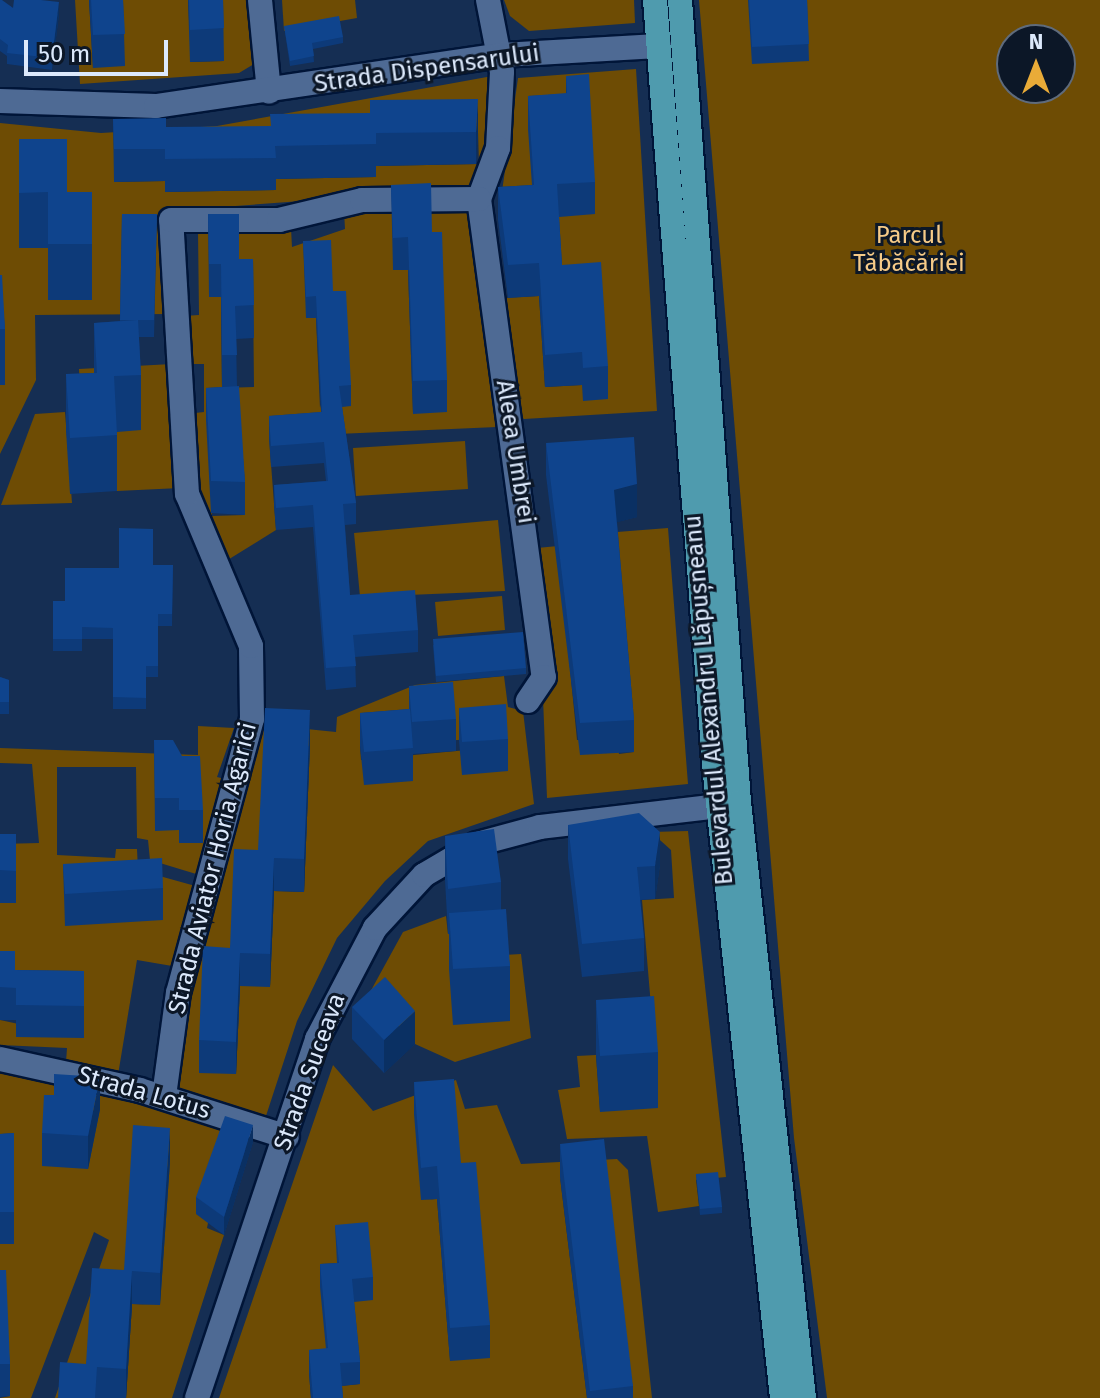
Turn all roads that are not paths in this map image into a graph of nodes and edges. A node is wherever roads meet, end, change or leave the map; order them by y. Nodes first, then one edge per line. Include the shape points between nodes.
1 (260, 0) edge
2 (488, 0) edge
3 (655, 0) edge
4 (680, 0) edge
5 (659, 46) junction
6 (501, 55) junction
7 (269, 92) junction
8 (1, 103) edge
9 (479, 199) junction
10 (528, 701) dead end
11 (718, 806) junction
12 (0, 1059) edge
13 (164, 1096) junction
14 (287, 1137) junction
15 (197, 1398) edge
16 (782, 1398) edge
17 (804, 1398) edge

1 - 7 street
2 - 6 street, Aleea Umbrei
3 - 5 main road, Bulevardul Alexandru Lăpușneanu
4 - 17 main road, Bulevardul Alexandru Lăpușneanu via 739,802
5 - 6 street, Strada Dispensarului
5 - 11 main road, Bulevardul Alexandru Lăpușneanu
6 - 7 street, Strada Dispensarului
6 - 9 street, Aleea Umbrei via 498,148
7 - 8 street, Strada Dispensarului via 156,106
9 - 10 street, Aleea Umbrei via 544,677
9 - 13 street, Strada Aviator Horia Agarici via 362,200 279,220 171,220 187,494 251,646 252,719 178,993
11 - 14 street, Strada Suceava via 540,827 477,844 424,875 375,928 343,982
11 - 16 main road, Bulevardul Alexandru Lăpușneanu
12 - 13 street, Strada Lotus
13 - 14 street, Strada Lotus
14 - 15 street, Strada Suceava

